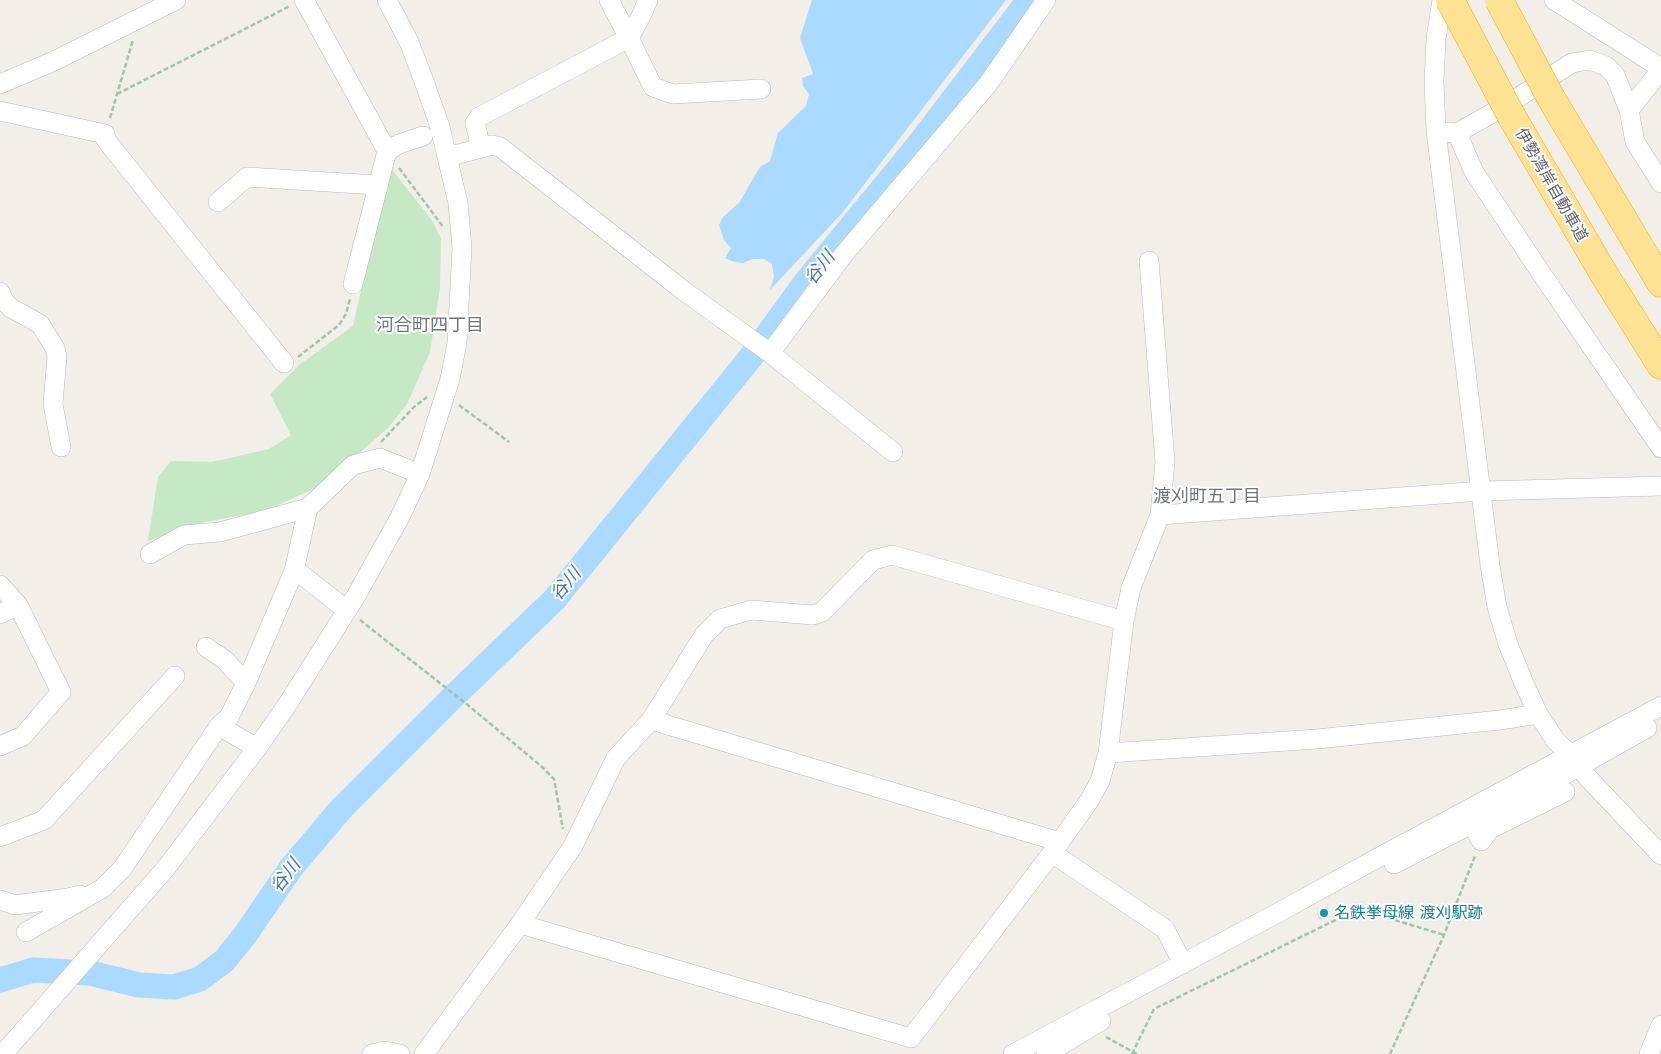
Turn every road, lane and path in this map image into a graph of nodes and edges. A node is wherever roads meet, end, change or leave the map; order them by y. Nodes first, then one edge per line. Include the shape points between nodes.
1 (176, 0) edge
2 (387, 0) edge
3 (609, 0) edge
4 (648, 0) edge
5 (1046, 0) edge
6 (1442, 0) edge
7 (1450, 0) edge
8 (1499, 0) edge
9 (1554, 0) edge
10 (298, 2) edge
11 (139, 19) junction
12 (629, 38) junction
13 (1661, 69) edge
14 (0, 84) edge
15 (761, 89) dead end
16 (117, 94) junction
17 (1551, 98) junction
18 (1629, 110) junction
19 (0, 111) edge
20 (1436, 131) junction
21 (1457, 132) junction
22 (105, 134) junction
23 (423, 136) dead end
24 (481, 148) junction
25 (387, 151) junction
26 (448, 157) junction
27 (1661, 183) edge
28 (377, 185) junction
29 (218, 202) dead end
30 (448, 233) dead end
31 (1661, 251) edge
32 (1149, 261) dead end
33 (1661, 282) edge
34 (354, 284) joint
35 (0, 292) edge
36 (763, 348) junction
37 (284, 363) joint
38 (1661, 365) edge
39 (439, 394) junction
40 (510, 442) dead end
41 (61, 447) dead end
42 (1661, 448) edge
43 (893, 452) dead end
44 (369, 461) junction
45 (420, 474) junction
46 (1661, 486) edge
47 (1482, 491) junction
48 (308, 508) junction
49 (1160, 515) junction
50 (150, 554) dead end
51 (294, 571) junction
52 (0, 585) edge
53 (18, 605) junction
54 (344, 607) junction
55 (0, 614) edge
56 (1124, 621) junction
57 (206, 647) dead end
58 (175, 676) dead end
59 (246, 683) junction
60 (1661, 706) edge
61 (1538, 714) junction
62 (651, 720) junction
63 (1661, 720) edge
64 (219, 726) junction
65 (0, 746) edge
66 (257, 748) junction
67 (1108, 753) junction
68 (1580, 767) junction
69 (1565, 792) dead end
70 (1469, 818) junction
71 (0, 837) edge
72 (1481, 841) junction
73 (573, 846) junction
74 (1056, 847) junction
75 (1661, 855) edge
76 (103, 888) junction
77 (0, 900) edge
78 (520, 924) junction
79 (26, 932) dead end
80 (1444, 935) junction
81 (1182, 964) junction
82 (1661, 1026) edge
83 (913, 1046) edge
84 (1133, 1053) edge
85 (3, 1054) edge
86 (372, 1054) edge
87 (400, 1054) edge
88 (424, 1054) edge
89 (1013, 1054) edge
90 (1046, 1054) edge
91 (1137, 1054) edge
92 (1390, 1054) edge
93 (1649, 1054) edge

1 - 11 street
2 - 26 street via 426,84
3 - 12 street
4 - 12 street
5 - 36 street via 988,84
6 - 20 street via 1434,81
7 - 38 highway, 伊勢湾岸自動車道, bridge via 1512,117
8 - 17 highway, bridge
9 - 13 street
10 - 16 path
10 - 25 street
11 - 14 street
11 - 16 path
12 - 15 street via 653,87 663,92 681,95
12 - 24 street via 479,117 475,123
13 - 18 street
16 - 22 path
17 - 31 highway
17 - 33 highway
18 - 21 street via 1615,75 1606,66 1590,60 1572,63
18 - 27 street via 1636,142
19 - 22 street
20 - 21 street
20 - 47 street
21 - 42 street via 1474,172
22 - 37 street via 106,140
23 - 25 street
24 - 26 street
24 - 36 street via 500,147 684,291
25 - 28 street
25 - 30 path
26 - 39 street via 458,203 462,261 457,343
28 - 29 street via 247,177
28 - 34 street
32 - 49 street via 1165,462
34 - 37 path via 346,314 339,325 292,362
35 - 41 street via 11,308 40,324 55,348 53,404
36 - 43 street
39 - 40 path
39 - 44 path via 414,407 378,446
39 - 45 street
44 - 45 street via 380,458
44 - 48 street via 353,464
45 - 54 street via 400,517
46 - 47 street
47 - 49 street
47 - 61 street via 1497,607 1508,644
48 - 50 street via 220,532 184,535
48 - 51 street
49 - 56 street via 1131,588
51 - 54 street
51 - 59 street
52 - 53 street
53 - 55 street
53 - 65 street via 61,692 23,736
54 - 66 street via 288,705
54 - 73 path via 541,766 554,780 563,830
56 - 62 street via 892,555 873,560 822,612 813,615 751,610 720,619 704,635
56 - 67 street
57 - 59 street
58 - 71 street via 44,820
59 - 64 street via 229,717
60 - 68 street
61 - 67 street via 1317,739
61 - 68 street via 1556,741
62 - 73 street via 616,758
62 - 74 street
63 - 68 street
64 - 66 street
64 - 76 street via 122,869
66 - 85 street via 166,868
67 - 74 street via 1100,781 1089,801
68 - 70 street
68 - 75 street
69 - 72 street via 1490,829
70 - 72 street
70 - 81 street
70 - 90 street via 1410,855
72 - 80 path
73 - 78 street
74 - 81 street via 1165,929
74 - 83 street
76 - 77 street via 68,898 24,904
76 - 79 street
78 - 83 street
78 - 88 street
80 - 84 path via 1375,914 1354,911 1154,1010
80 - 92 path
81 - 89 street
82 - 93 street
84 - 91 path
86 - 87 street

